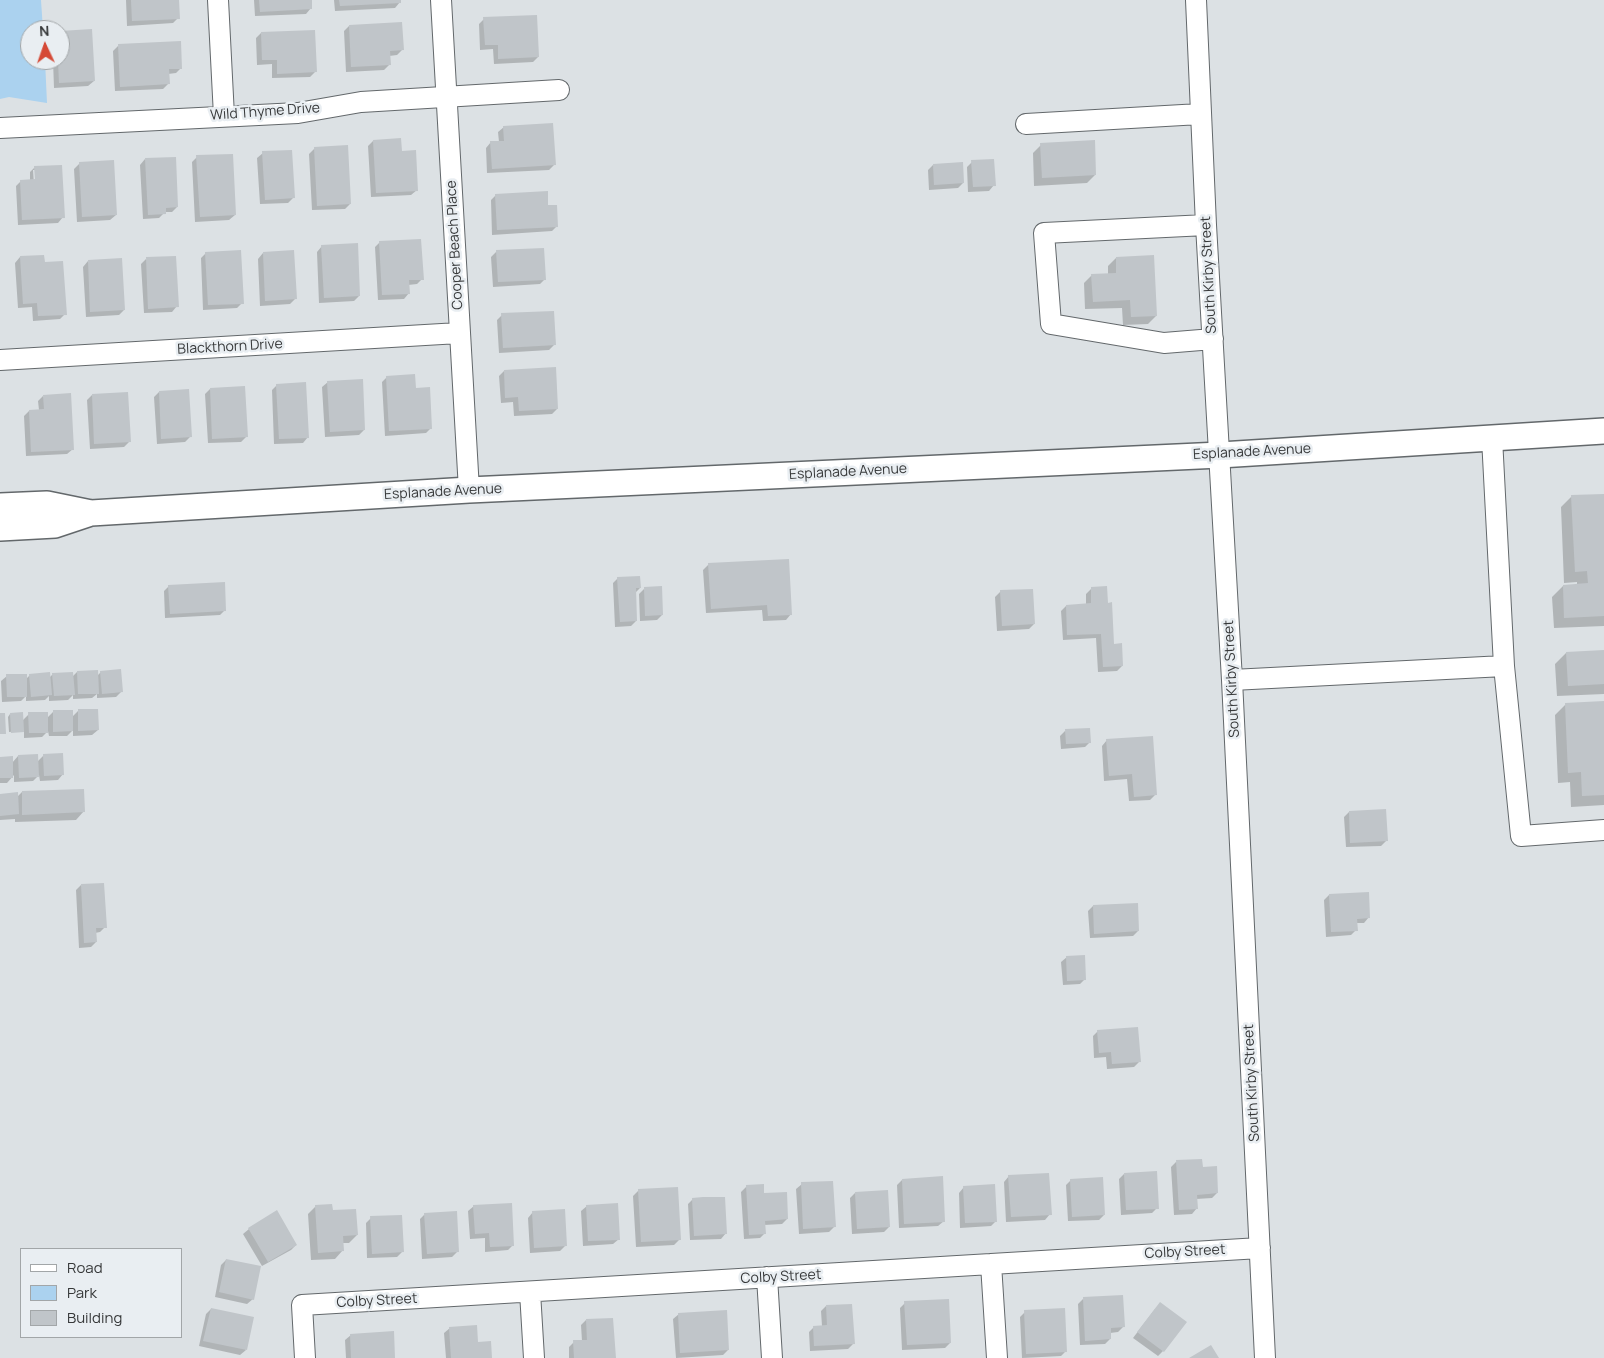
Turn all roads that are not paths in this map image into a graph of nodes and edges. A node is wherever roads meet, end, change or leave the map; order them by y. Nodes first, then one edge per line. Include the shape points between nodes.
1 (218, 0) edge
2 (441, 0) edge
3 (1196, 0) edge
4 (559, 90) dead end
5 (446, 97) junction
6 (1200, 114) junction
7 (224, 116) junction
8 (1026, 124) dead end
9 (0, 128) edge
10 (1206, 226) junction
11 (459, 333) junction
12 (1213, 339) junction
13 (0, 360) edge
14 (1604, 432) edge
15 (1492, 438) junction
16 (1220, 454) junction
17 (469, 490) junction
18 (0, 506) edge
19 (91, 513) junction
20 (0, 528) edge
21 (1504, 666) junction
22 (1232, 680) junction
23 (1604, 830) edge
24 (1260, 1248) junction
25 (991, 1264) junction
26 (767, 1277) junction
27 (530, 1292) junction
28 (305, 1358) edge
29 (534, 1358) edge
30 (772, 1358) edge
31 (996, 1358) edge
32 (1265, 1358) edge

1 - 7 street
2 - 5 street, Cooper Beach Place
3 - 6 street, South Kirby Street
4 - 5 street, Wild Thyme Drive
5 - 7 street, Wild Thyme Drive via 361,102 298,113
5 - 11 street, Cooper Beach Place
6 - 8 street
6 - 10 street, South Kirby Street
7 - 9 street, Wild Thyme Drive
10 - 12 street, South Kirby Street
10 - 12 street via 1044,233 1051,324 1164,343
11 - 13 street, Blackthorn Drive
11 - 17 street, Cooper Beach Place
12 - 16 street, South Kirby Street
14 - 15 main road, Esplanade Avenue
15 - 16 main road, Esplanade Avenue
15 - 21 street
16 - 17 main road, Esplanade Avenue
16 - 22 street, South Kirby Street
17 - 19 main road, Esplanade Avenue
18 - 19 main road, Esplanade Avenue via 48,504
19 - 20 main road, Esplanade Avenue via 55,526
21 - 22 street
21 - 23 street via 1521,836
22 - 24 street, South Kirby Street
24 - 25 street, Colby Street
24 - 32 street, South Kirby Street
25 - 26 street, Colby Street
25 - 31 street
26 - 27 street, Colby Street
26 - 30 street
27 - 28 street, Colby Street via 302,1305
27 - 29 street

